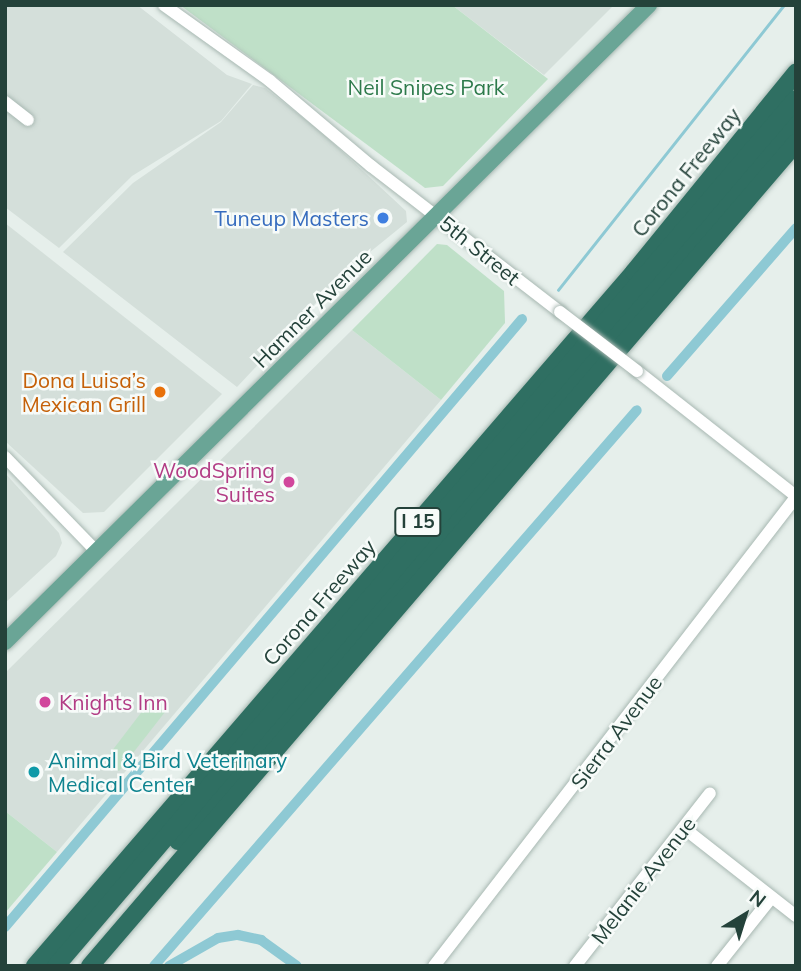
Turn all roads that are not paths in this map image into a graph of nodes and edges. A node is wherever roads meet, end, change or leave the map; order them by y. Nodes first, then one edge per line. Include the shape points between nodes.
1 (164, 5) edge
2 (649, 5) edge
3 (796, 72) edge
4 (788, 96) edge
5 (5, 102) edge
6 (28, 120) dead end
7 (796, 120) edge
8 (796, 143) edge
9 (436, 215) junction
10 (5, 457) edge
11 (796, 496) edge
12 (97, 552) junction
13 (5, 642) edge
14 (251, 747) junction
15 (710, 793) dead end
16 (179, 802) junction
17 (208, 828) junction
18 (685, 829) junction
19 (771, 898) junction
20 (796, 916) edge
21 (35, 966) edge
22 (56, 966) edge
23 (71, 966) edge
24 (90, 966) edge
25 (434, 966) edge
26 (575, 966) edge
27 (717, 966) edge

1 - 9 street, 5th Street via 280,89
2 - 9 main road, Hamner Avenue
3 - 4 highway, Corona Freeway / I 15
4 - 14 highway
4 - 16 highway, Corona Freeway / I 15
5 - 6 street
7 - 14 highway
8 - 17 highway, I 15
9 - 11 street, 5th Street, bridge
9 - 12 main road, Hamner Avenue
10 - 12 street
11 - 25 street, Sierra Avenue
12 - 13 main road, Hamner Avenue
14 - 16 highway, I 15
14 - 17 highway
14 - 22 highway
14 - 23 highway
15 - 18 street, Melanie Avenue
16 - 21 highway, Corona Freeway / I 15
17 - 24 highway, I 15
18 - 19 street
18 - 26 street, Melanie Avenue
19 - 20 street
19 - 27 street

